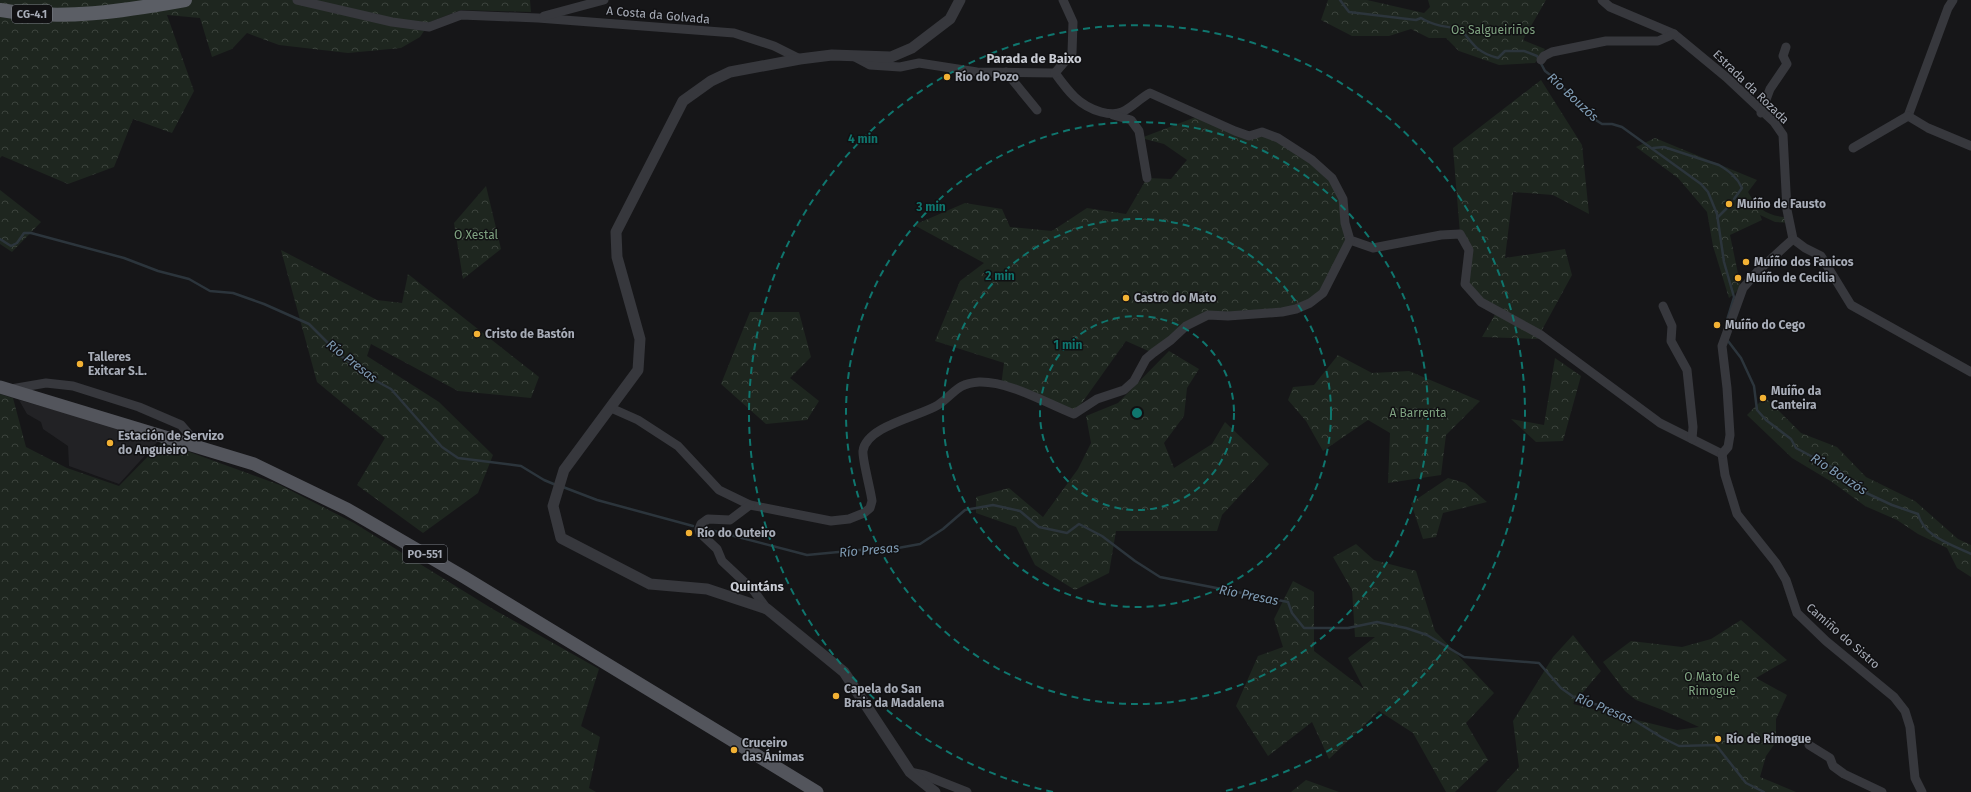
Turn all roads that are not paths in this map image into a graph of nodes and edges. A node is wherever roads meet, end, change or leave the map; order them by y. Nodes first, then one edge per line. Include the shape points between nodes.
1 (185, 0) edge
2 (297, 0) edge
3 (604, 0) edge
4 (960, 0) edge
5 (1063, 0) edge
6 (1602, 0) edge
7 (1953, 0) edge
8 (0, 10) edge
9 (538, 18) junction
10 (1674, 34) junction
11 (1786, 47) dead end
12 (855, 57) junction
13 (800, 59) junction
14 (1541, 60) dead end
15 (1006, 72) junction
16 (1055, 73) junction
17 (1037, 110) dead end
18 (1761, 112) junction
19 (1112, 115) junction
20 (1908, 116) junction
21 (1971, 146) edge
22 (1853, 148) dead end
23 (1148, 178) dead end
24 (1793, 239) junction
25 (1350, 240) junction
26 (1664, 306) dead end
27 (1971, 372) edge
28 (4, 388) edge
29 (611, 408) junction
30 (1692, 439) junction
31 (201, 448) junction
32 (1722, 454) junction
33 (750, 505) junction
34 (768, 610) junction
35 (1809, 745) dead end
36 (910, 772) junction
37 (818, 792) edge
38 (935, 792) edge
39 (967, 792) edge
40 (1882, 792) edge
41 (1922, 792) edge

1 - 8 highway, CG-4.1 via 124,11 64,15
2 - 9 street, A Costa da Golvada via 392,22 429,27 461,15
3 - 9 street
4 - 12 street via 950,19 912,48 891,56
5 - 16 street via 1073,22 1072,53
6 - 10 street, Estrada da Rozada via 1610,8
7 - 20 street
9 - 13 street, A Costa da Golvada via 734,33 774,46
10 - 14 street via 1658,41 1606,41 1552,52
10 - 18 street, Estrada da Rozada via 1726,77
11 - 18 street via 1783,56 1787,64 1770,89
12 - 13 street
12 - 15 street via 870,65 900,67 918,63 977,72
13 - 29 street via 730,72 710,81 683,101 616,232 617,257 640,338 638,370
15 - 16 street
15 - 17 street
16 - 19 street via 1077,100 1091,109
18 - 24 street, Estrada da Rozada via 1774,122 1783,135 1786,210
19 - 23 street via 1131,120 1139,131
19 - 25 street via 1123,112 1150,93 1249,136 1262,132 1278,138 1312,160 1332,178 1343,200
20 - 21 street via 1928,128
20 - 22 street
24 - 27 street via 1821,256 1851,305
24 - 32 street via 1743,288 1722,346 1730,434 1728,447
25 - 30 street via 1373,248 1441,235 1460,234 1469,250 1465,284 1481,302 1540,335 1660,423
25 - 33 street via 1323,292 1310,303 1282,312 1208,315 1186,326 1146,359 1134,381 1124,390 1098,400 1074,414 1048,401 1005,386 980,382 960,386 938,405 901,419 869,438 863,451 872,502 864,513 849,519 831,521
26 - 30 street via 1672,326 1672,341 1687,370
28 - 31 main road, PO-551
28 - 31 street via 46,383 73,386 139,407 181,425
29 - 33 street via 638,420 678,446 719,490
29 - 34 street via 564,470 553,506 561,538 650,584 707,589
30 - 32 street
31 - 37 main road, PO-551 via 254,464 347,509
32 - 41 street, Camiño do Sistro via 1724,475 1737,514 1776,563 1786,580 1796,613 1882,686 1905,711 1910,727 1915,778
33 - 34 street via 730,520 708,519 699,529 717,549 722,561 754,591
34 - 36 street via 844,672
35 - 40 street via 1830,758 1833,766 1844,774
36 - 38 street
36 - 39 street

